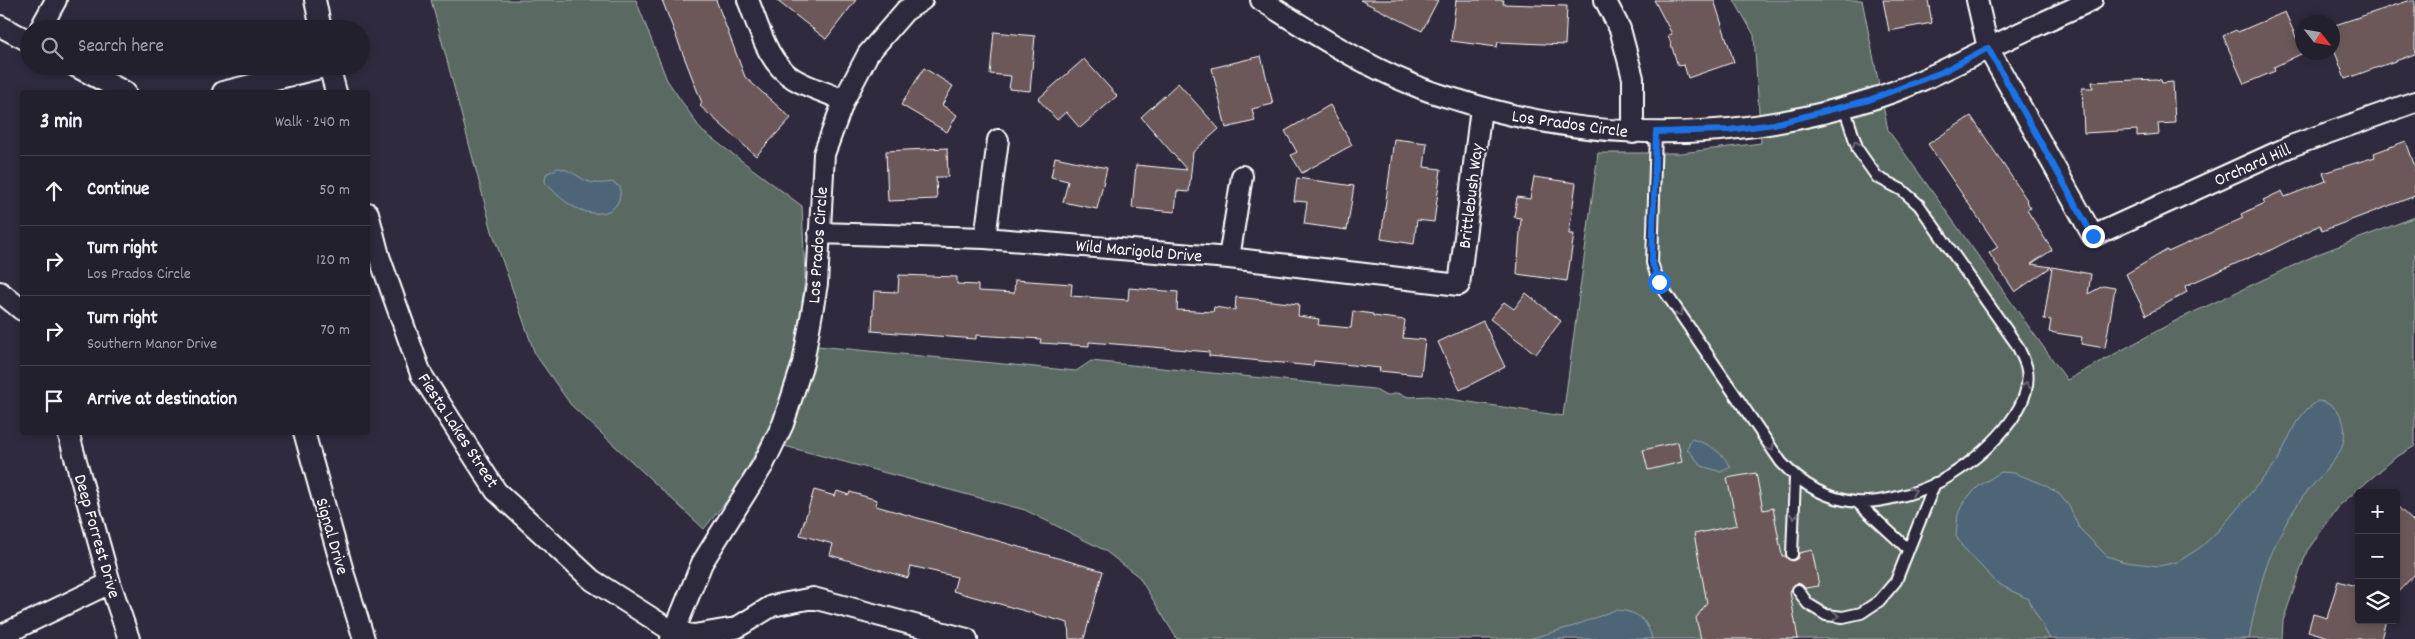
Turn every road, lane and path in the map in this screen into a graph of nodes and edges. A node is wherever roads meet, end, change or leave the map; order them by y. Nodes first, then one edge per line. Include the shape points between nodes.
1 (56, 0) edge
2 (315, 0) edge
3 (748, 0) edge
4 (922, 0) edge
5 (1261, 0) edge
6 (1605, 0) edge
7 (1977, 0) edge
8 (2092, 0) edge
9 (45, 20) edge
10 (319, 20) edge
11 (0, 26) edge
12 (20, 36) edge
13 (1988, 48) junction
14 (92, 75) edge
15 (292, 75) edge
16 (331, 75) edge
17 (120, 90) edge
18 (231, 90) edge
19 (335, 90) edge
20 (844, 100) junction
21 (2415, 102) edge
22 (1844, 107) junction
23 (1482, 108) junction
24 (1656, 132) junction
25 (1633, 133) junction
26 (998, 140) dead end
27 (1242, 176) dead end
28 (370, 221) edge
29 (819, 233) junction
30 (985, 238) junction
31 (1229, 258) junction
32 (1459, 285) joint
33 (0, 292) edge
34 (20, 308) edge
35 (69, 435) edge
36 (305, 435) edge
37 (1795, 478) junction
38 (1935, 483) junction
39 (1857, 502) junction
40 (1908, 549) junction
41 (1792, 554) dead end
42 (110, 583) junction
43 (1798, 590) dead end
44 (672, 635) edge
45 (0, 636) edge
46 (129, 639) edge
47 (364, 639) edge
48 (967, 639) edge

1 - 9 street
2 - 10 street
3 - 20 street via 766,45 778,64 793,78
4 - 20 street, Los Prados Circle via 905,12 868,54
5 - 23 street, Los Prados Circle via 1331,45 1416,87
6 - 25 street via 1620,29 1632,78
7 - 13 street
8 - 13 street, Los Prados Circle
11 - 12 street
13 - 21 street, Orchard Hill via 2093,236 2291,146
13 - 22 street, Los Prados Circle via 1942,72
14 - 17 street
15 - 18 street
16 - 19 street
20 - 29 street, Los Prados Circle via 824,154
22 - 24 street, Los Prados Circle via 1774,124 1729,130
38 -> 22 lane via 1988,448 2018,411 2026,390 2027,369 2017,345 1919,205 1902,190 1877,177 1858,150
23 - 25 street, Los Prados Circle via 1538,122
23 - 32 street, Brittlebush Way
24 - 25 street, Los Prados Circle
24 -> 37 lane via 1652,262 1659,282
26 - 30 street
27 - 31 street
28 - 44 street, Fiesta Lakes Street via 379,256 421,374 496,491 592,580
29 - 30 street, Wild Marigold Drive
29 - 44 street, Los Prados Circle via 817,284 803,363 782,424 763,465 702,563
30 - 31 street, Wild Marigold Drive
31 - 32 street, Wild Marigold Drive
33 - 34 street
35 - 42 street, Deep Forrest Drive
36 - 47 street, Signal Drive
37 - 39 lane via 1833,497
37 -> 41 lane
39 -> 38 lane via 1899,496
38 - 40 lane
39 - 40 lane
43 -> 40 lane via 1808,604 1826,615 1843,617 1861,612 1879,601 1896,581
42 - 45 street
42 - 46 street, Deep Forrest Drive
44 - 48 street via 736,628 772,606 813,598

